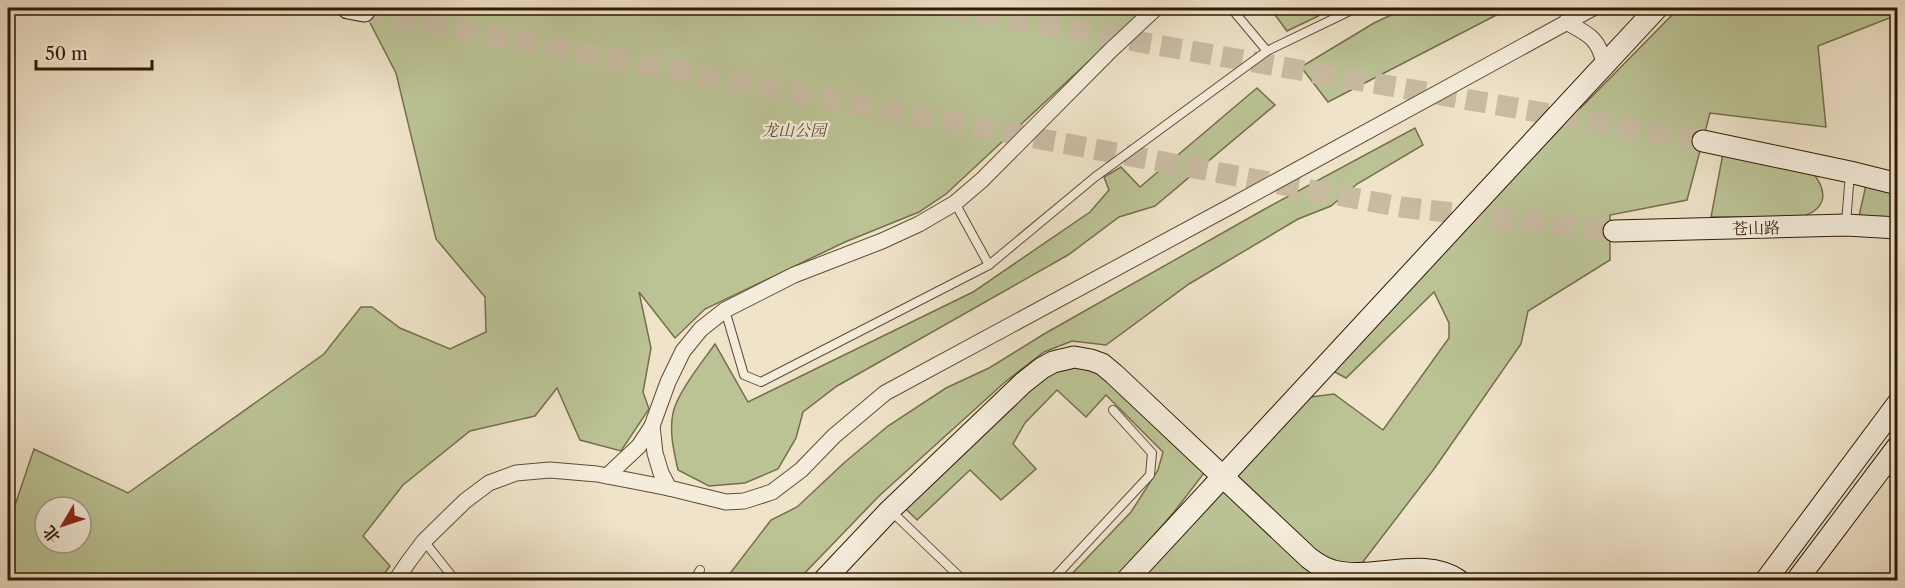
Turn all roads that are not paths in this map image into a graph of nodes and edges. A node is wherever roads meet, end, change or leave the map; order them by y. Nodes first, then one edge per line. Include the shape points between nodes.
1 (1156, 8) edge
2 (1231, 8) edge
3 (1356, 8) edge
4 (1593, 8) edge
5 (1657, 8) edge
6 (1566, 22) junction
7 (1267, 51) junction
8 (1604, 64) junction
9 (1703, 141) tunnel mouth
10 (1850, 172) junction
11 (1898, 184) edge
12 (955, 203) junction
13 (1846, 225) junction
14 (1898, 228) edge
15 (1614, 231) tunnel mouth
16 (989, 265) junction
17 (725, 310) junction
18 (1898, 403) edge
19 (1113, 410) dead end
20 (652, 426) junction
21 (1898, 446) edge
22 (608, 476) junction
23 (1224, 476) junction
24 (669, 488) junction
25 (890, 510) junction
26 (424, 541) junction
27 (700, 570) dead end
28 (396, 580) edge
29 (455, 580) edge
30 (694, 580) edge
31 (824, 580) edge
32 (963, 580) edge
33 (1053, 580) edge
34 (1126, 580) edge
35 (1458, 580) edge
36 (1766, 580) edge
37 (1797, 580) edge

1 - 12 street
2 - 7 lane
3 - 7 lane
4 - 6 street
5 - 8 street
6 - 8 street via 1595,40
6 - 24 street via 885,393 772,492 726,502
7 - 16 lane via 1095,177
8 - 23 street
9 - 10 street
10 - 11 street
10 - 13 lane
12 - 16 lane
12 - 17 street via 919,224 794,276
13 - 14 street, 苍山路
13 - 15 street, 苍山路
16 - 17 lane via 761,382 744,375
17 - 20 street via 701,329 683,351
18 - 36 street
19 - 33 lane via 1152,453 1150,476
20 - 22 street via 639,446
20 - 24 street via 655,453
21 - 37 street
22 - 24 street
22 - 26 street via 550,470 508,475 478,490
23 - 25 street via 1102,364 1063,358 1023,383
23 - 34 street
23 - 35 street via 1325,569 1339,573 1425,570
25 - 31 street
25 - 32 lane
26 - 28 street
26 - 29 lane
27 - 30 lane

